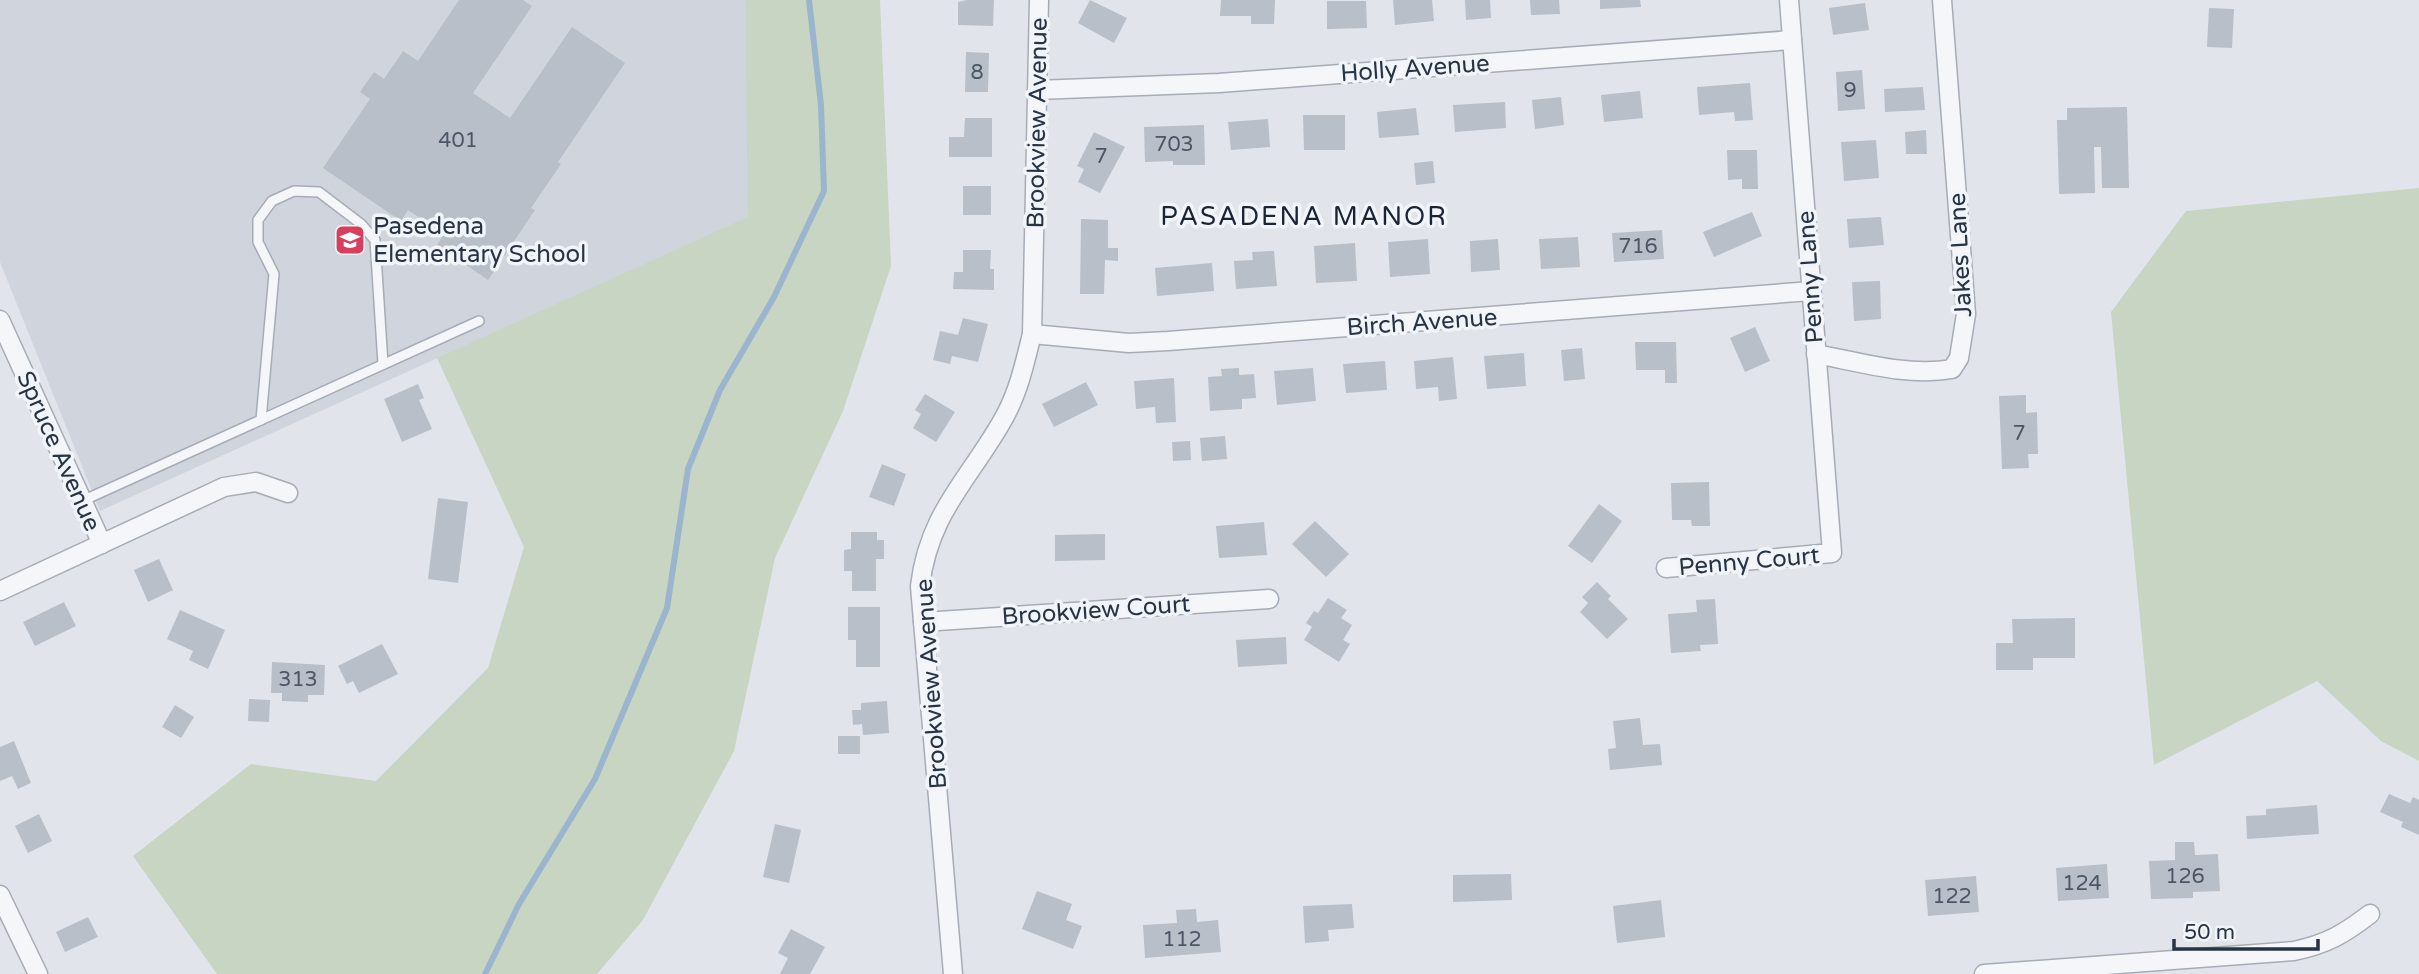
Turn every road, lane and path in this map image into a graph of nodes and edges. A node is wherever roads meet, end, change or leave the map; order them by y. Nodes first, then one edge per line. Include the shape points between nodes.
1 (1039, 0) edge
2 (1789, 0) edge
3 (1942, 0) edge
4 (1792, 40) junction
5 (1037, 90) junction
6 (1811, 291) junction
7 (0, 320) edge
8 (479, 321) dead end
9 (1032, 334) junction
10 (1816, 354) junction
11 (383, 364) junction
12 (261, 420) junction
13 (288, 493) dead end
14 (82, 500) junction
15 (102, 544) junction
16 (1832, 553) joint
17 (1666, 568) dead end
18 (0, 591) edge
19 (1269, 599) dead end
20 (923, 622) junction
21 (0, 895) edge
22 (2370, 914) dead end
23 (2196, 966) edge
24 (38, 974) edge
25 (953, 974) edge
26 (1984, 974) edge

1 - 5 street, Brookview Avenue
2 - 4 street, Penny Lane
3 - 10 street, Jakes Lane via 1966,314 1959,358 1952,369 1937,372
4 - 5 street, Holly Avenue via 1219,83
4 - 6 street, Penny Lane
5 - 9 street, Brookview Avenue
6 - 9 street, Birch Avenue via 1168,341 1129,343
6 - 10 street, Penny Lane
7 - 14 street, Spruce Avenue
8 - 11 lane
9 - 20 street, Brookview Avenue via 1007,414 944,510 928,545 920,586
10 - 16 street, Penny Lane
11 - 12 lane
11 - 12 lane via 375,240 319,192 294,191 272,201 258,220 258,242 274,274
12 - 14 lane
13 - 15 street via 256,482 224,487
14 - 15 street, Spruce Avenue
15 - 18 street
16 - 17 street, Penny Court
19 - 20 street, Brookview Court
20 - 25 street, Brookview Avenue
21 - 24 street
22 - 23 street via 2319,946
23 - 26 street

